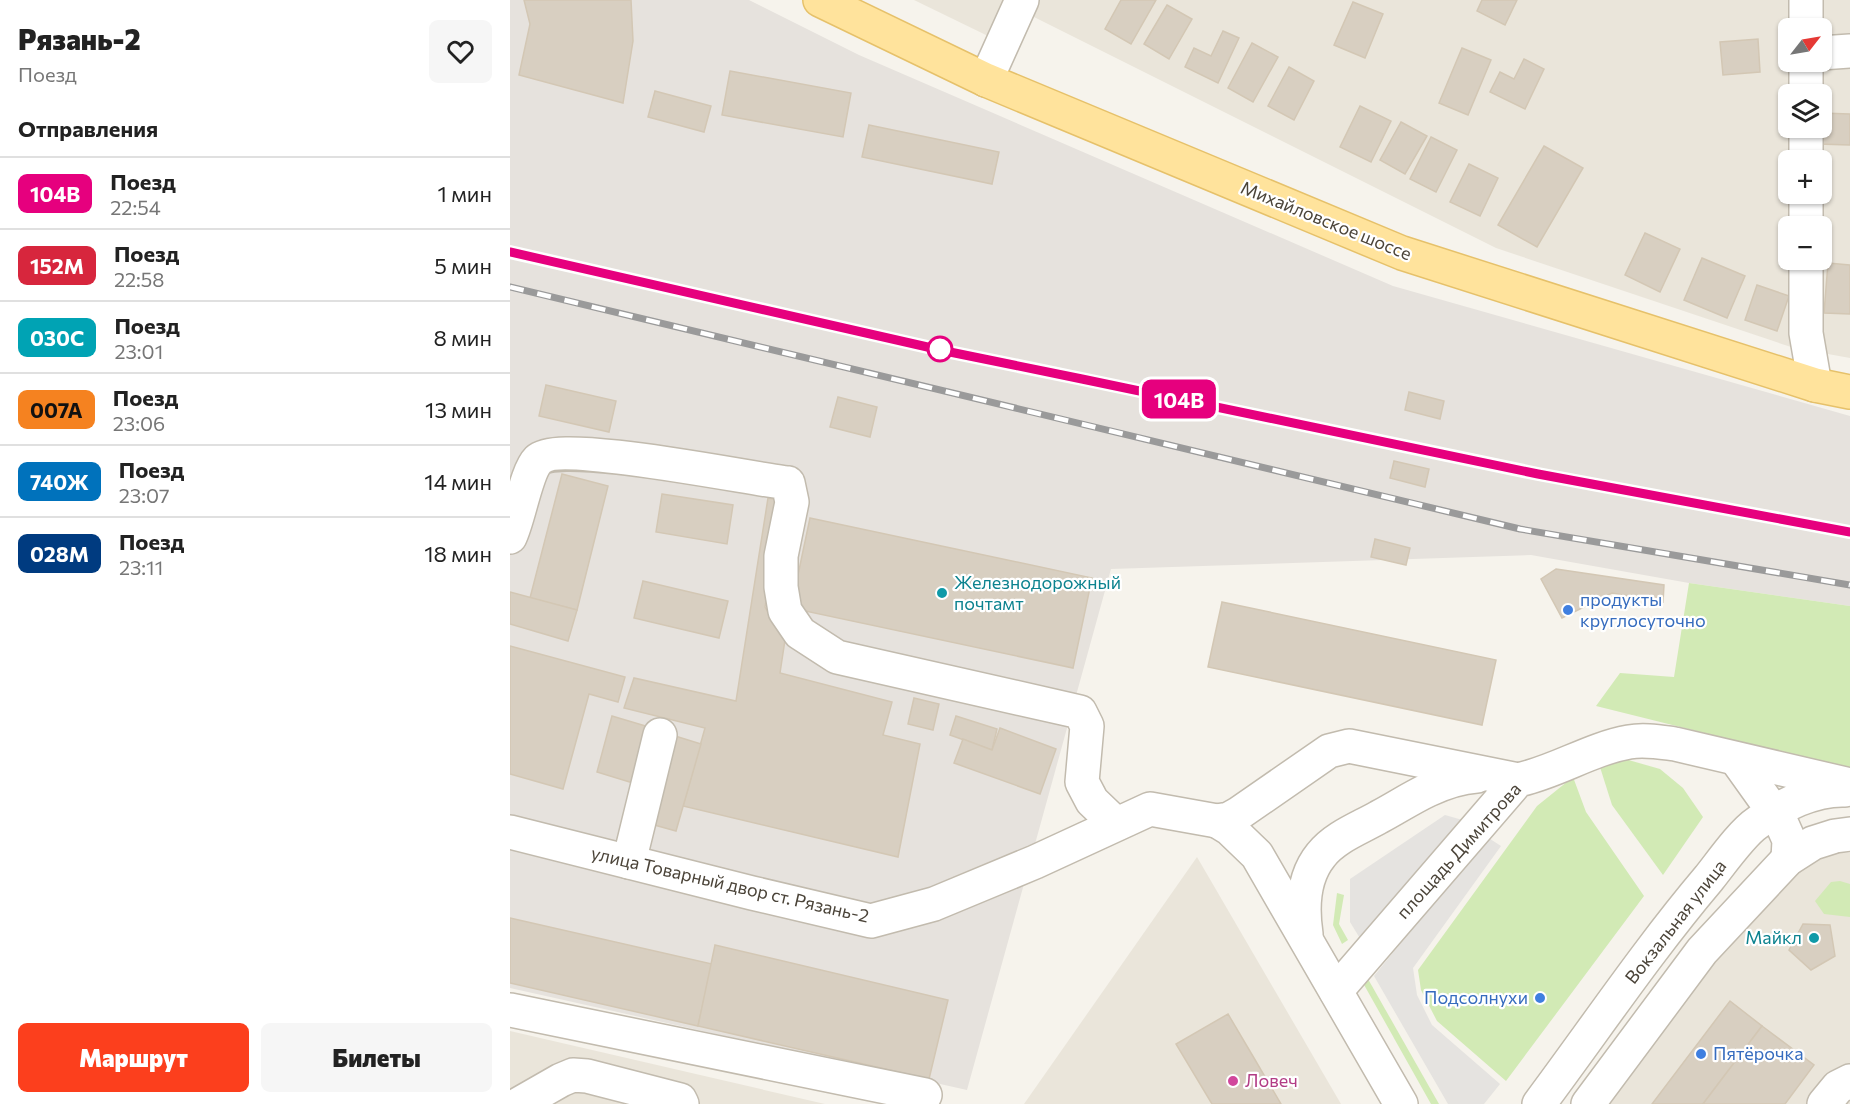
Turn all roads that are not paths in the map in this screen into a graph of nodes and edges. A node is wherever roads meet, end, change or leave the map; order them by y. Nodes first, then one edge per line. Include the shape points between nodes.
1 (820, 0) edge
2 (1022, 0) edge
3 (1806, 0) edge
4 (1806, 18) edge
5 (1850, 51) edge
6 (1832, 52) edge
7 (986, 80) junction
8 (1806, 270) edge
9 (1815, 385) junction
10 (1850, 392) edge
11 (510, 537) edge
12 (660, 735) dead end
13 (1736, 759) junction
14 (1504, 778) junction
15 (1850, 788) edge
16 (1774, 812) junction
17 (1217, 821) junction
18 (1116, 824) junction
19 (510, 832) edge
20 (1850, 834) edge
21 (1788, 859) junction
22 (629, 862) junction
23 (1308, 943) junction
24 (1336, 991) junction
25 (510, 1010) edge
26 (1850, 1081) edge
27 (925, 1095) dead end
28 (685, 1103) edge
29 (519, 1104) edge
30 (1401, 1104) edge
31 (1539, 1104) edge
32 (1588, 1104) edge
33 (1824, 1104) edge

1 - 7 main road, Михайловское шоссе
2 - 7 street
3 - 4 street
5 - 6 street
7 - 9 main road, Михайловское шоссе via 1402,253
8 - 9 street via 1806,333
9 - 10 main road, Михайловское шоссе
11 - 18 street via 538,460 550,454 642,460 788,483 792,502 781,556 781,587 785,611 800,633 837,657 1080,712 1088,726 1082,782 1092,801
12 - 22 street
13 - 14 street, площадь Димитрова via 1675,744 1631,741 1537,776
13 - 15 street, площадь Димитрова
13 - 16 street
14 - 17 street via 1340,747 1238,814
14 - 23 street via 1468,777 1429,789 1338,840 1312,868 1305,891
14 - 24 street, площадь Димитрова
15 - 16 street, Вокзальная улица via 1811,795
16 - 21 street via 1789,840
16 - 31 street, Вокзальная улица via 1755,824 1671,923
17 - 18 street, улица Товарный двор ст. Рязань-2 via 1150,809
17 - 23 street via 1257,855
18 - 22 street, улица Товарный двор ст. Рязань-2 via 934,903 871,921
19 - 22 street, улица Товарный двор ст. Рязань-2
20 - 21 street via 1813,843
21 - 32 street via 1702,951
23 - 24 street
24 - 30 street
25 - 27 street
26 - 33 street via 1838,1086
28 - 29 street via 573,1075

